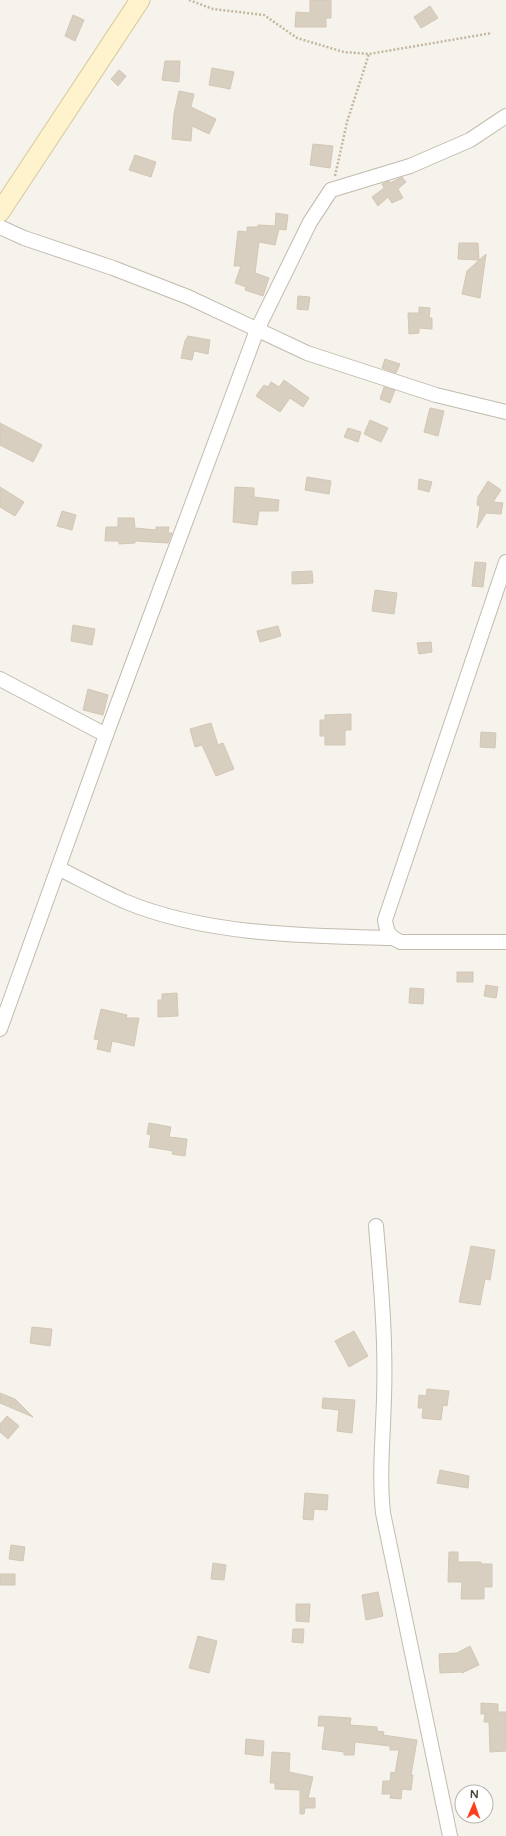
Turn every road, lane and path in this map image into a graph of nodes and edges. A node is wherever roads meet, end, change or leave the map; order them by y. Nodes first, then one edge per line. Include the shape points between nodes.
1 (140, 0) edge
2 (189, 0) edge
3 (492, 33) dead end
4 (369, 54) junction
5 (506, 116) edge
6 (332, 190) junction
7 (0, 212) edge
8 (0, 227) edge
9 (257, 330) junction
10 (506, 412) edge
11 (506, 562) edge
12 (0, 678) edge
13 (106, 735) junction
14 (58, 868) junction
15 (391, 938) junction
16 (506, 942) edge
17 (0, 1029) edge
18 (376, 1226) dead end
19 (450, 1836) edge

1 - 7 street
2 - 4 path via 213,9 264,15 298,38 344,52
3 - 4 path
4 - 6 path via 347,122
5 - 6 street via 470,140 410,166
6 - 9 street via 310,222
8 - 9 street via 188,297
9 - 10 street via 307,352 381,378
9 - 13 street
11 - 15 street via 385,920
12 - 13 street
13 - 14 street
14 - 15 street via 124,901 162,914 226,928 301,936
14 - 17 street
15 - 16 street via 401,942
18 - 19 street via 383,1345 384,1397 380,1473 383,1513

